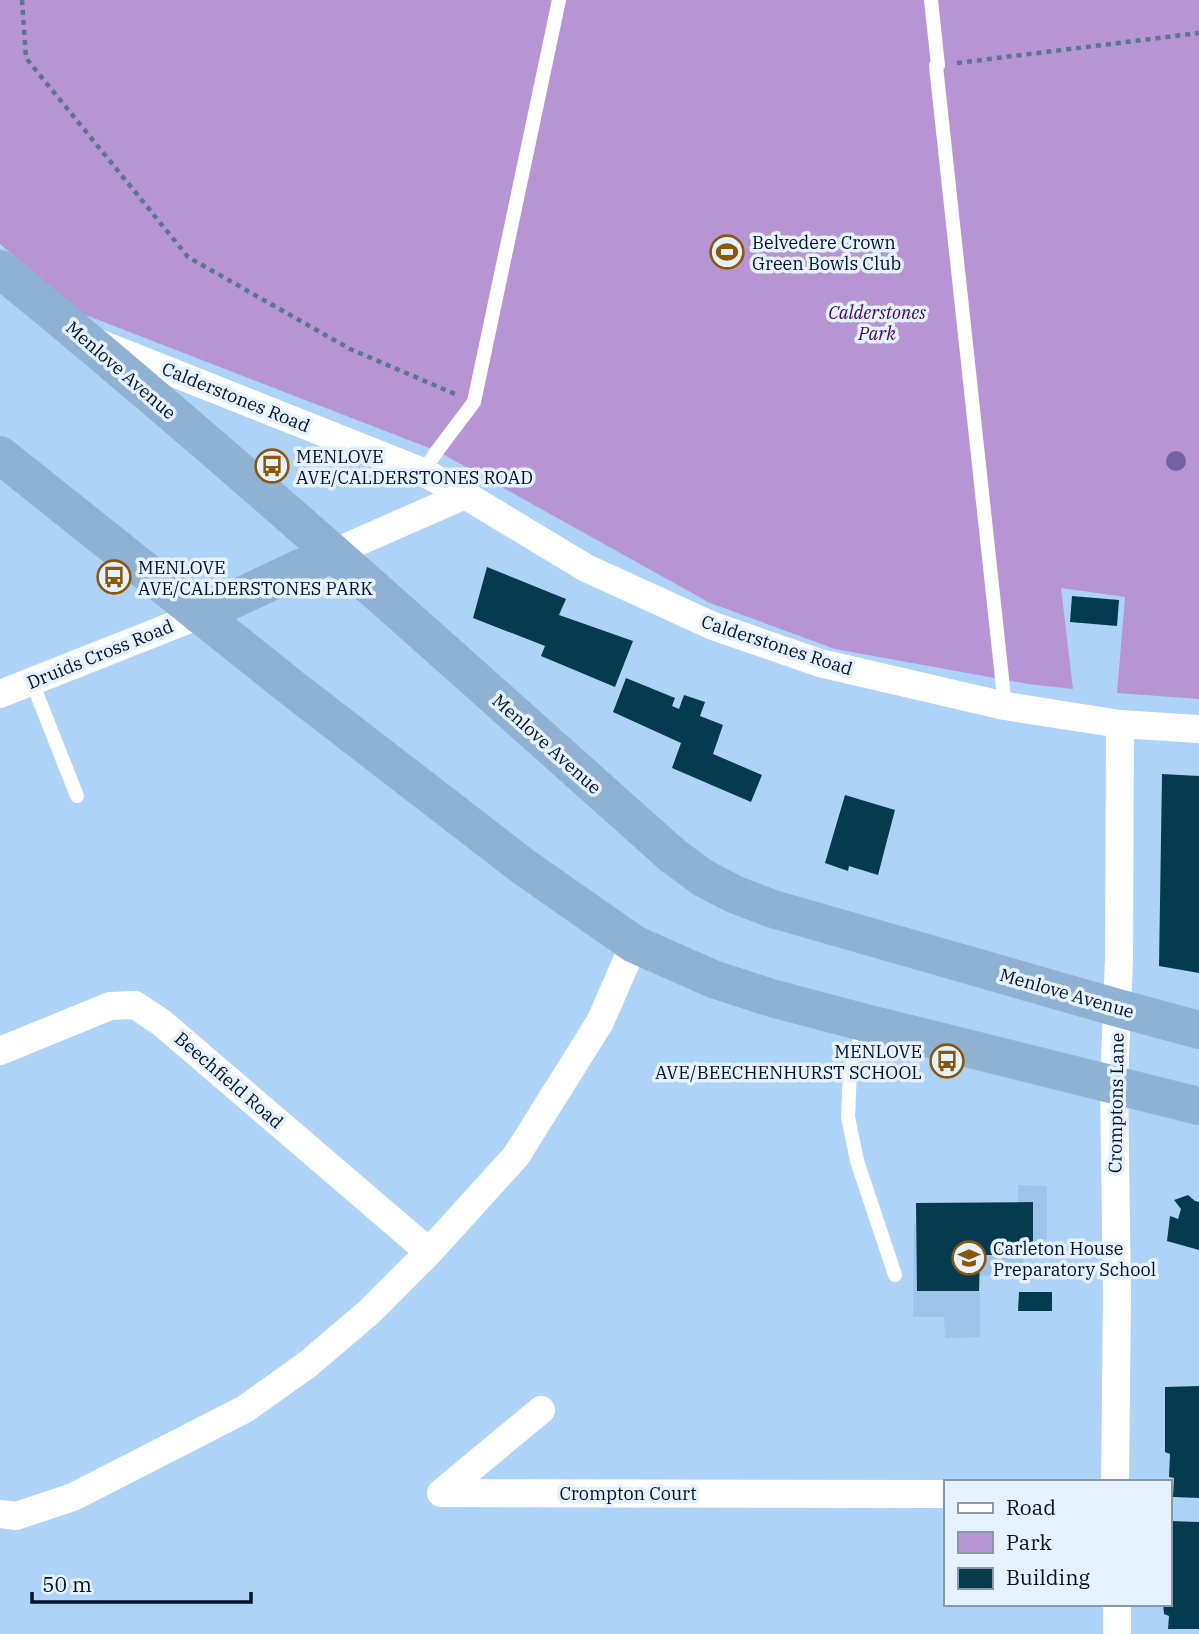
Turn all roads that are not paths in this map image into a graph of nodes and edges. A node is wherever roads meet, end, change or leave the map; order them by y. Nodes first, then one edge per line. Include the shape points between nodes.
1 (559, 0) edge
2 (931, 0) edge
3 (0, 269) edge
4 (82, 336) junction
5 (0, 455) edge
6 (423, 472) junction
7 (465, 495) junction
8 (333, 553) junction
9 (200, 615) junction
10 (32, 681) junction
11 (0, 694) edge
12 (1006, 706) junction
13 (1121, 724) junction
14 (1199, 729) edge
15 (77, 796) dead end
16 (634, 944) junction
17 (1118, 1008) junction
18 (866, 1023) junction
19 (1199, 1030) edge
20 (0, 1051) edge
21 (1114, 1084) junction
22 (1199, 1106) edge
23 (429, 1252) junction
24 (895, 1275) dead end
25 (541, 1410) dead end
26 (1115, 1480) edge
27 (944, 1494) edge
28 (0, 1514) edge
29 (1116, 1606) edge
30 (1117, 1634) edge

1 - 6 lane via 474,402
2 - 12 lane
3 - 4 highway, Menlove Avenue
4 - 6 street, Calderstones Road
4 - 8 highway, Menlove Avenue
5 - 9 highway
6 - 7 street, Calderstones Road
7 - 8 street
7 - 12 street, Calderstones Road via 586,568 713,626 820,663
8 - 9 highway
8 - 17 highway, Menlove Avenue via 671,855 703,878 773,909
9 - 10 street, Druids Cross Road
9 - 16 highway via 524,867
10 - 11 street, Druids Cross Road
10 - 15 lane
12 - 13 street, Calderstones Road
13 - 14 street, Calderstones Road
13 - 17 street, Cromptons Lane
16 - 18 highway via 713,979
16 - 23 street via 600,1022 516,1156
17 - 19 highway, Menlove Avenue
17 - 21 street, Cromptons Lane
18 - 21 highway
18 - 24 lane via 850,1071 848,1117 857,1161
20 - 23 street, Beechfield Road via 110,1006 135,1005 162,1023
21 - 22 highway
21 - 26 street, Cromptons Lane
23 - 28 street via 318,1356 245,1409 74,1497 16,1516
25 - 27 street, Crompton Court via 440,1493
29 - 30 street

